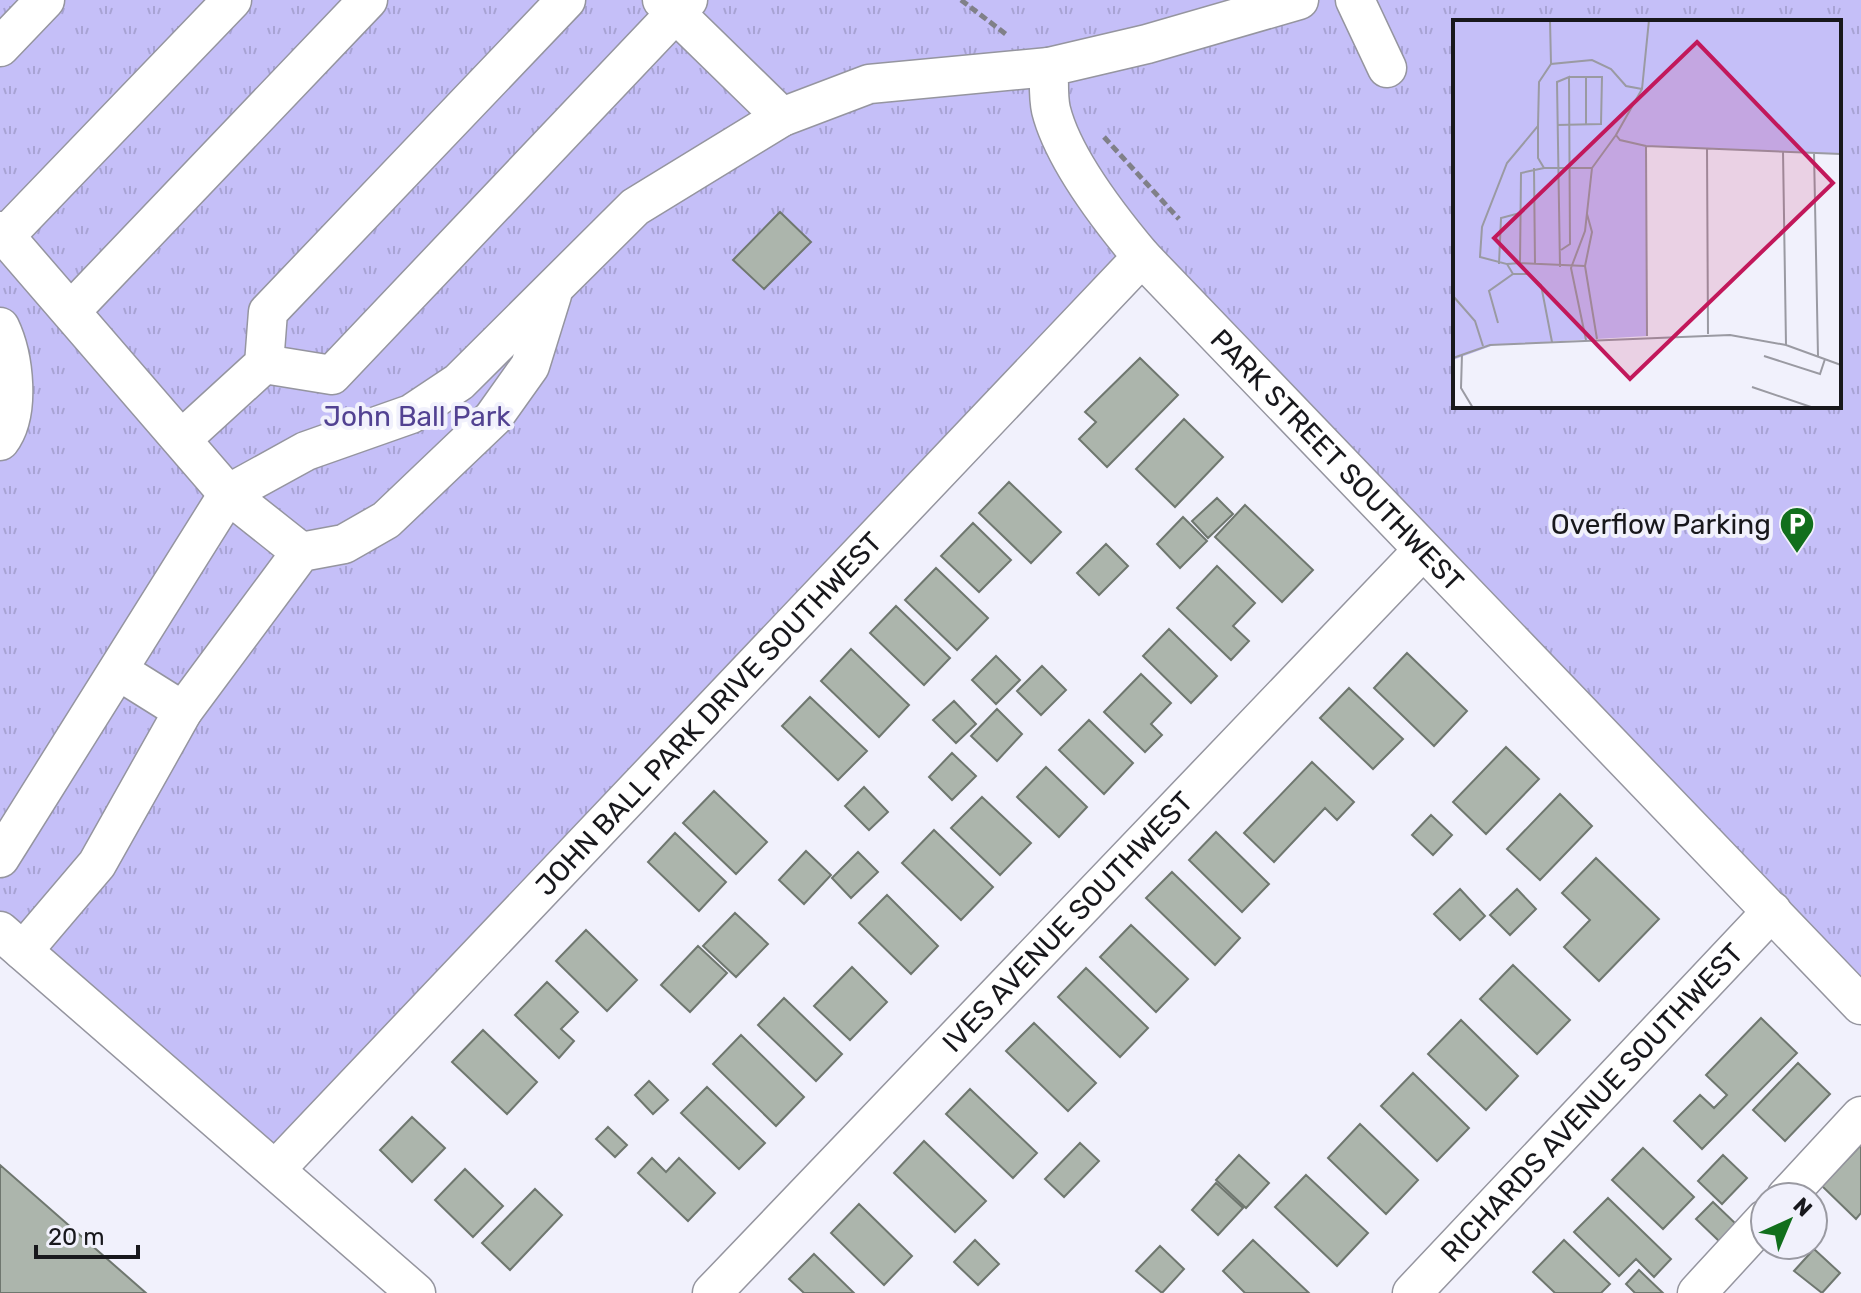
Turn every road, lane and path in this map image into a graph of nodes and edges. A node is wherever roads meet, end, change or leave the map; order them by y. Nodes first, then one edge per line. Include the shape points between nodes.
1 (45, 0) edge
2 (232, 0) edge
3 (368, 0) edge
4 (566, 0) edge
5 (1299, 0) edge
6 (1355, 0) edge
7 (675, 4) edge
8 (1265, 5) edge
9 (0, 47) edge
10 (1049, 67) junction
11 (1387, 68) dead end
12 (782, 117) junction
13 (3, 234) edge
14 (1142, 257) junction
15 (552, 293) junction
16 (71, 311) junction
17 (0, 327) edge
18 (264, 364) junction
19 (182, 439) junction
20 (0, 441) edge
21 (228, 494) junction
22 (1423, 550) junction
23 (301, 552) junction
24 (119, 671) junction
25 (183, 711) junction
26 (0, 858) edge
27 (1772, 911) junction
28 (12, 941) edge
29 (1861, 1005) edge
30 (1861, 1116) edge
31 (276, 1169) junction
32 (1801, 1181) edge
33 (1749, 1236) edge
34 (416, 1293) edge
35 (712, 1293) edge
36 (1412, 1293) edge
37 (1697, 1293) edge

1 - 9 street
2 - 13 street
3 - 16 street
4 - 18 street via 268,312
5 - 8 street
6 - 11 street
7 - 12 street
7 - 18 street via 332,375
8 - 10 street via 1147,44
10 - 12 street via 869,84
10 - 14 street, PARK STREET SOUTHWEST via 1051,110 1078,168
12 - 15 street via 635,207
13 - 16 street
14 - 22 street, PARK STREET SOUTHWEST
14 - 31 street, JOHN BALL PARK DRIVE SOUTHWEST
15 - 21 street via 459,382 411,414 306,451
15 - 23 street via 530,366 493,418 386,520 344,544
16 - 19 street
17 - 20 street via 15,382
18 - 19 street
19 - 21 street
21 - 23 street
21 - 24 street
22 - 27 street, PARK STREET SOUTHWEST
22 - 35 street, IVES AVENUE SOUTHWEST
23 - 25 street
24 - 25 street
24 - 26 street
25 - 28 street via 97,864
27 - 29 street, PARK STREET SOUTHWEST
27 - 36 street, RICHARDS AVENUE SOUTHWEST
28 - 31 street
30 - 32 street
31 - 34 street
33 - 37 street

